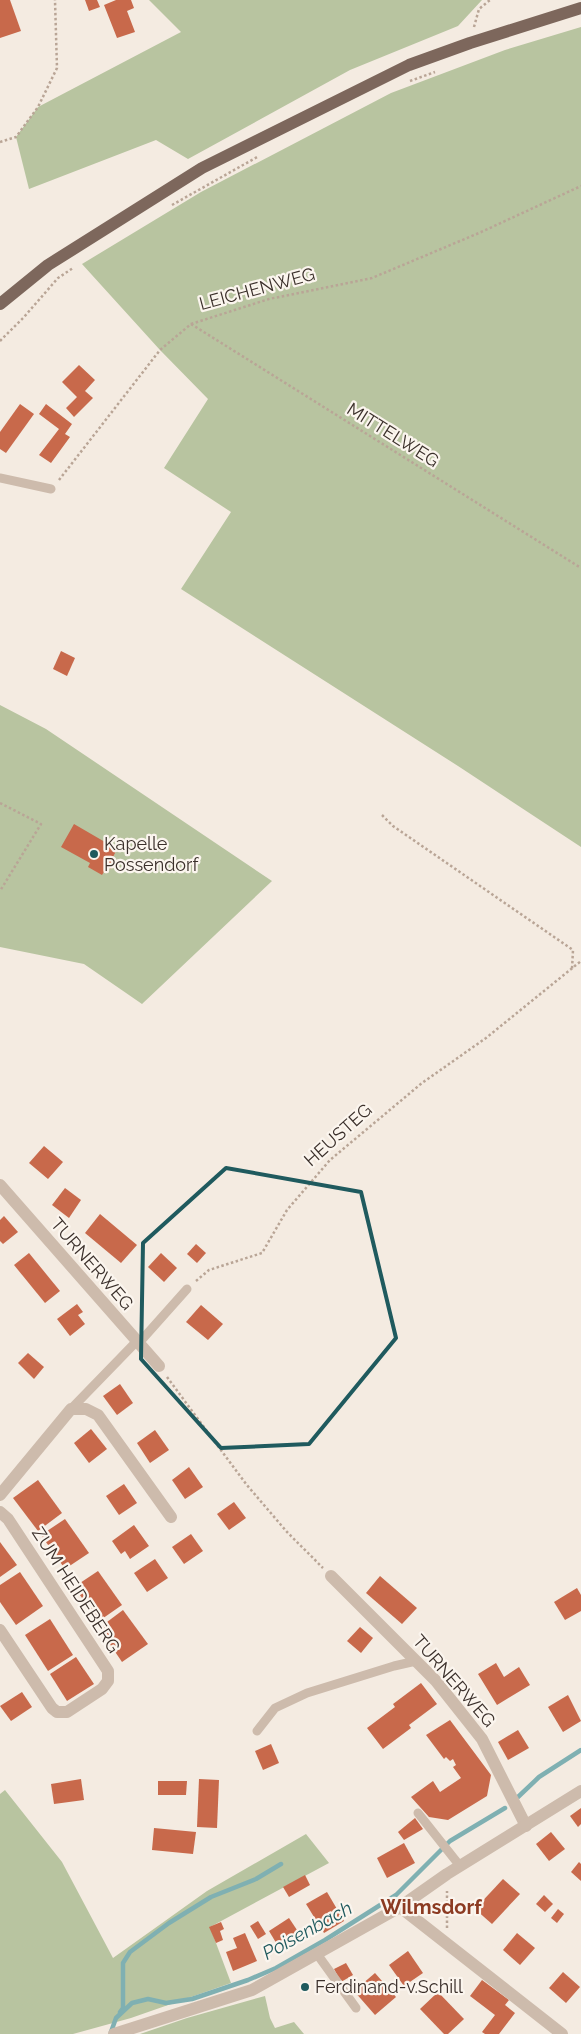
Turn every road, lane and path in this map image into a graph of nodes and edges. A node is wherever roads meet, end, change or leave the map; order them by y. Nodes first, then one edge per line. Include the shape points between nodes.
1 (56, 0) edge
2 (490, 0) edge
3 (581, 8) edge
4 (470, 43) junction
5 (436, 71) dead end
6 (408, 82) dead end
7 (0, 142) edge
8 (265, 153) dead end
9 (581, 186) edge
10 (164, 209) dead end
11 (74, 267) dead end
12 (0, 304) edge
13 (191, 324) junction
14 (0, 341) edge
15 (0, 478) edge
16 (52, 489) joint
17 (581, 568) edge
18 (0, 803) edge
19 (382, 815) dead end
20 (0, 891) edge
21 (581, 961) edge
22 (572, 968) junction
23 (0, 1185) edge
24 (187, 1289) joint
25 (137, 1343) junction
26 (158, 1366) joint
27 (71, 1409) junction
28 (0, 1495) edge
29 (0, 1512) edge
30 (171, 1517) dead end
31 (331, 1576) joint
32 (0, 1630) edge
33 (416, 1661) junction
34 (257, 1731) dead end
35 (581, 1791) edge
36 (418, 1813) dead end
37 (526, 1826) junction
38 (460, 1866) junction
39 (447, 1874) junction
40 (400, 1908) junction
41 (447, 1944) junction
42 (317, 1954) junction
43 (356, 2008) dead end
44 (118, 2033) edge
45 (562, 2034) edge

1 - 7 path via 57,68 38,107 16,137
2 - 4 path via 479,9
3 - 4 main road
4 - 12 main road via 409,65 202,168 48,265
5 - 6 path
8 - 10 path
9 - 13 path, LEICHENWEG via 372,278 269,299
11 - 14 path via 58,278
13 - 16 path, LEICHENWEG via 160,350
13 - 17 path, MITTELWEG
15 - 16 lane
18 - 20 path via 41,824
19 - 22 path via 393,826 573,950
21 - 22 path, HEUSTEG
22 - 24 path, HEUSTEG via 486,1038 422,1083 330,1160 287,1210 262,1253 209,1270
23 - 25 street, TURNERWEG
24 - 25 lane
25 - 26 street, TURNERWEG
25 - 27 lane
26 - 31 path via 246,1484
27 - 28 street
27 - 30 street via 86,1409 98,1414
29 - 32 street, ZUM HEIDEBERG via 8,1519 108,1671 108,1681 102,1689 67,1712 57,1712
31 - 33 street, TURNERWEG
33 - 34 lane via 307,1693 275,1708
33 - 37 street, TURNERWEG via 482,1738
35 - 37 street
36 - 38 lane
37 - 38 street
38 - 39 street
39 - 40 street
39 - 41 path
40 - 41 street
40 - 42 street
41 - 45 street
42 - 43 lane
42 - 44 street via 252,1990

